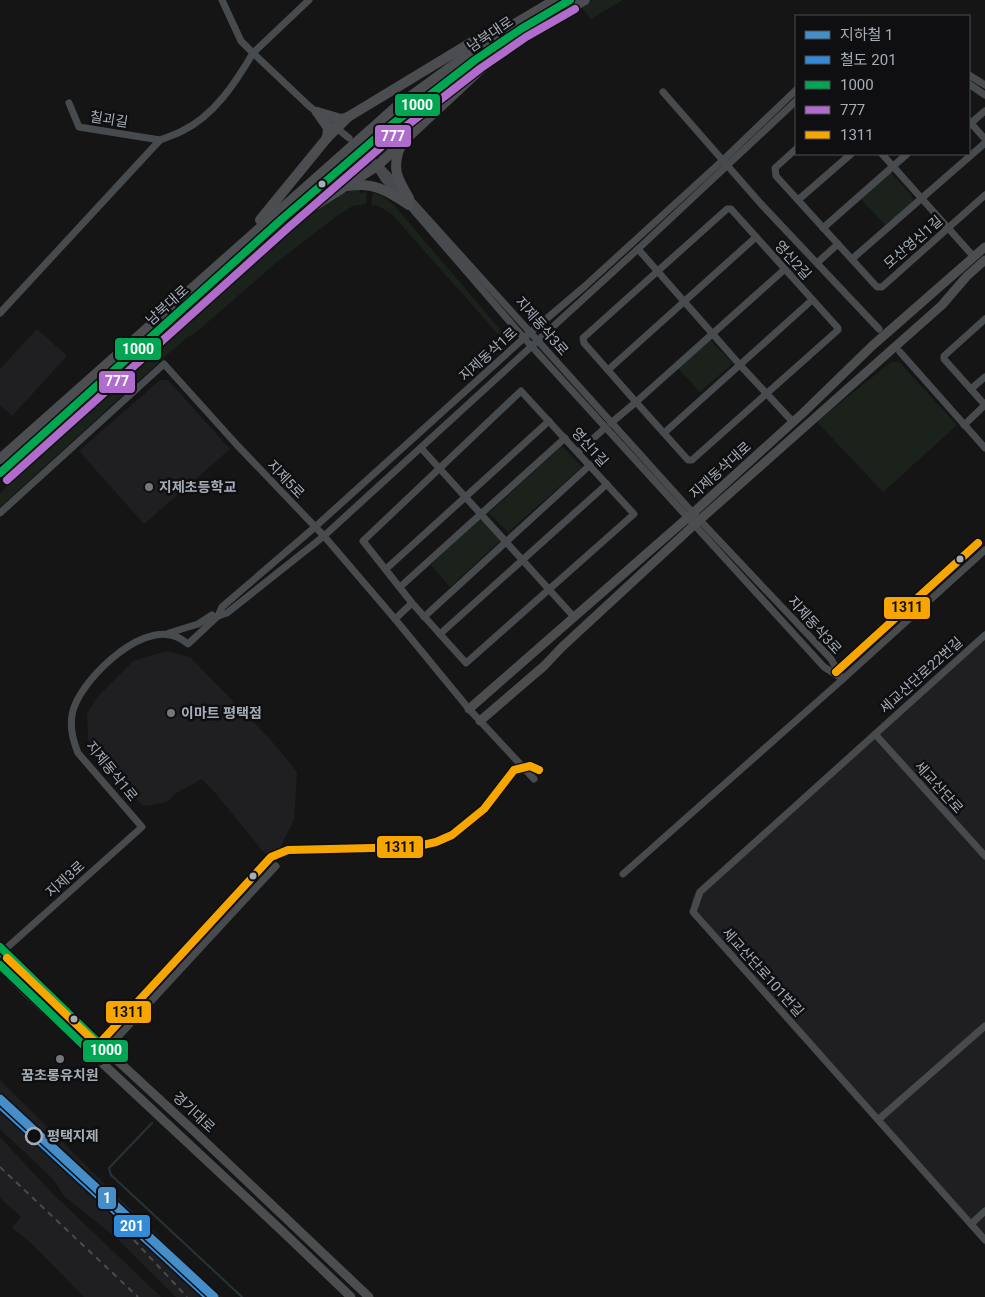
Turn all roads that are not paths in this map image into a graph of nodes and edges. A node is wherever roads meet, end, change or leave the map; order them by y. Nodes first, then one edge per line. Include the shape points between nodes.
1 (222, 0) edge
2 (309, 0) edge
3 (545, 0) edge
4 (555, 0) edge
5 (570, 0) edge
6 (585, 0) edge
7 (253, 52) junction
8 (970, 76) edge
9 (970, 85) edge
10 (985, 85) edge
11 (795, 91) edge
12 (663, 92) dead end
13 (985, 95) edge
14 (795, 102) edge
15 (69, 103) dead end
16 (985, 111) edge
17 (318, 112) junction
18 (348, 117) junction
19 (970, 122) edge
20 (337, 127) junction
21 (327, 138) junction
22 (349, 138) dead end
23 (985, 139) edge
24 (160, 140) junction
25 (985, 143) edge
26 (401, 144) junction
27 (795, 150) edge
28 (850, 155) edge
29 (883, 155) edge
30 (906, 155) edge
31 (375, 162) junction
32 (725, 163) junction
33 (893, 166) junction
34 (345, 187) junction
35 (985, 195) edge
36 (922, 198) junction
37 (798, 200) junction
38 (409, 201) junction
39 (823, 228) junction
40 (948, 228) junction
41 (756, 238) junction
42 (838, 244) junction
43 (985, 247) edge
44 (638, 249) junction
45 (974, 257) junction
46 (852, 259) junction
47 (817, 263) junction
48 (983, 265) edge
49 (785, 269) junction
50 (657, 272) junction
51 (213, 283) junction
52 (812, 300) junction
53 (684, 302) junction
54 (172, 307) junction
55 (0, 313) edge
56 (985, 319) edge
57 (900, 322) junction
58 (879, 329) junction
59 (531, 332) junction
60 (712, 334) junction
61 (906, 336) junction
62 (524, 338) junction
63 (538, 340) junction
64 (532, 346) junction
65 (872, 346) junction
66 (900, 352) junction
67 (885, 355) junction
68 (740, 365) junction
69 (608, 370) junction
70 (985, 376) edge
71 (971, 389) junction
72 (767, 393) junction
73 (636, 402) junction
74 (985, 405) edge
75 (549, 421) junction
76 (793, 422) junction
77 (964, 424) junction
78 (608, 425) junction
79 (664, 433) junction
80 (565, 438) junction
81 (421, 448) junction
82 (985, 448) edge
83 (578, 452) junction
84 (0, 459) edge
85 (590, 465) junction
86 (440, 468) junction
87 (0, 473) edge
88 (607, 484) junction
89 (466, 496) junction
90 (0, 513) edge
91 (482, 514) junction
92 (693, 519) junction
93 (315, 527) junction
94 (324, 536) junction
95 (506, 542) junction
96 (985, 550) edge
97 (522, 559) junction
98 (386, 569) junction
99 (400, 587) junction
100 (549, 589) junction
101 (412, 603) junction
102 (222, 606) junction
103 (218, 616) junction
104 (424, 617) junction
105 (574, 617) junction
106 (395, 619) junction
107 (440, 634) junction
108 (164, 635) junction
109 (985, 635) edge
110 (843, 679) junction
111 (469, 709) junction
112 (480, 721) junction
113 (875, 734) junction
114 (534, 779) dead end
115 (142, 827) joint
116 (985, 856) edge
117 (276, 866) dead end
118 (623, 874) dead end
119 (1, 951) edge
120 (0, 965) edge
121 (985, 1026) edge
122 (106, 1050) junction
123 (99, 1060) junction
124 (879, 1120) junction
125 (985, 1211) edge
126 (971, 1224) junction
127 (985, 1240) edge
128 (351, 1297) edge
129 (369, 1297) edge

1 - 7 street via 241,41
2 - 7 street
3 - 18 highway
4 - 54 highway, 남북대로 via 488,39 397,106
5 - 51 highway, 남북대로 via 521,29 439,86 282,219
6 - 26 highway via 503,50
7 - 17 street
7 - 24 street via 222,98 201,118 183,131
8 - 10 street
9 - 13 street
11 - 32 street, 지제동삭1로
12 - 32 street
14 - 32 street, 지제동삭1로
15 - 24 street, 칠괴길 via 79,127
16 - 19 street
17 - 18 highway via 341,119
17 - 20 street
17 - 21 highway via 328,128
18 - 20 highway
19 - 23 street
20 - 21 highway
20 - 22 street
21 - 54 highway via 262,218
24 - 55 street
25 - 36 street
26 - 31 highway
26 - 38 highway via 395,166
27 - 37 street, 모산영신1길 via 775,168 776,176
28 - 37 street
29 - 33 street
30 - 33 street
31 - 34 highway
31 - 38 street, 지제동삭3로
32 - 44 street, 지제동삭1로
32 - 47 street
32 - 59 street, 지제동삭1로
33 - 36 street
33 - 39 street
34 - 38 highway via 374,186
34 - 51 highway via 308,210 229,274
35 - 40 street, 모산영신1길
36 - 40 street
36 - 46 street
37 - 39 street, 모산영신1길
38 - 59 street, 지제동삭3로
38 - 62 street, 지제동삭3로
39 - 42 street, 모산영신1길
40 - 45 street
40 - 46 street, 모산영신1길 via 882,287 877,286
41 - 49 street, 영신2길
41 - 50 street, 영신2길 via 728,208
41 - 53 street
42 - 46 street, 모산영신1길
42 - 47 street
43 - 45 main road, 지제동삭대로
44 - 50 street
44 - 63 street, 지제동삭1로
45 - 57 main road, 지제동삭대로
47 - 58 street
48 - 61 main road, 지제동삭대로 via 967,276 942,305
49 - 52 street, 영신2길
49 - 60 street
50 - 53 street
50 - 69 street, 영신2길 via 583,338
51 - 87 highway, 남북대로
52 - 68 street
52 - 72 street, 영신2길 via 838,330
53 - 60 street
53 - 69 street
54 - 84 highway, 남북대로
56 - 71 street via 944,356
57 - 58 street
57 - 65 main road, 지제동삭대로
58 - 65 street
59 - 62 street, 지제동삭1로
59 - 63 street, 지제동삭3로
60 - 68 street
60 - 73 street
61 - 66 street
61 - 67 main road, 지제동삭대로
62 - 64 street, 지제동삭3로
62 - 93 street, 지제동삭1로
63 - 64 street, 지제동삭1로
63 - 78 street, 지제동삭3로
64 - 78 street, 지제동삭3로
64 - 81 street, 지제동삭1로
65 - 76 main road, 지제동삭대로
66 - 67 street
66 - 77 street
67 - 92 main road, 지제동삭대로
68 - 72 street
68 - 79 street
69 - 73 street, 영신2길
70 - 71 street
71 - 74 street
72 - 76 street
72 - 79 street, 영신2길 via 690,461
73 - 78 street
73 - 79 street, 영신2길
74 - 77 street
75 - 80 street, 영신1길
75 - 86 street, 영신1길 via 521,391
75 - 89 street
76 - 92 main road, 지제동삭대로
77 - 82 street
78 - 83 street
78 - 92 street, 지제동삭3로
80 - 83 street, 영신1길
80 - 91 street
81 - 86 street
81 - 94 street, 지제동삭1로
83 - 85 street, 영신1길
85 - 88 street, 영신1길
85 - 95 street
86 - 89 street
86 - 98 street, 영신1길 via 362,541
88 - 97 street
88 - 100 street, 영신1길 via 634,514
89 - 91 street
89 - 98 street
90 - 93 street, 지제5로 via 164,364
91 - 95 street
91 - 99 street
92 - 105 main road, 지제동삭대로
92 - 110 street, 지제동삭3로 via 824,666
92 - 112 main road, 지제동삭대로 via 544,666
93 - 94 street, 지제5로
93 - 102 street, 지제동삭1로
94 - 103 street, 지제동삭1로 via 227,613
94 - 106 street, 지제5로
95 - 97 street
95 - 104 street
96 - 110 street
97 - 100 street
97 - 107 street
98 - 99 street, 영신1길
99 - 101 street, 영신1길
100 - 105 street
100 - 107 street, 영신1길 via 466,663
101 - 104 street, 영신1길
101 - 106 street
102 - 103 street, 지제동삭1로
102 - 108 street via 206,620
103 - 108 street, 지제동삭1로 via 188,644 174,636
104 - 107 street, 영신1길
105 - 111 main road, 지제동삭대로
106 - 111 street, 지제5로
108 - 115 street, 지제동삭1로 via 144,638 127,646 87,682 72,714 72,739 78,753
109 - 113 street, 세교산단로22번길
110 - 118 street
111 - 112 street, 지제5로
112 - 114 street, 지제5로
113 - 116 street, 세교산단로
113 - 124 street, 세교산단로101번길 via 700,892 694,912
115 - 119 street, 지제3로
117 - 122 street
119 - 122 main road, 경기대로
120 - 123 main road, 경기대로
121 - 124 street
122 - 123 street
122 - 129 main road, 경기대로
123 - 128 main road, 경기대로
124 - 126 street, 세교산단로101번길
125 - 126 street
126 - 127 street, 세교산단로101번길

